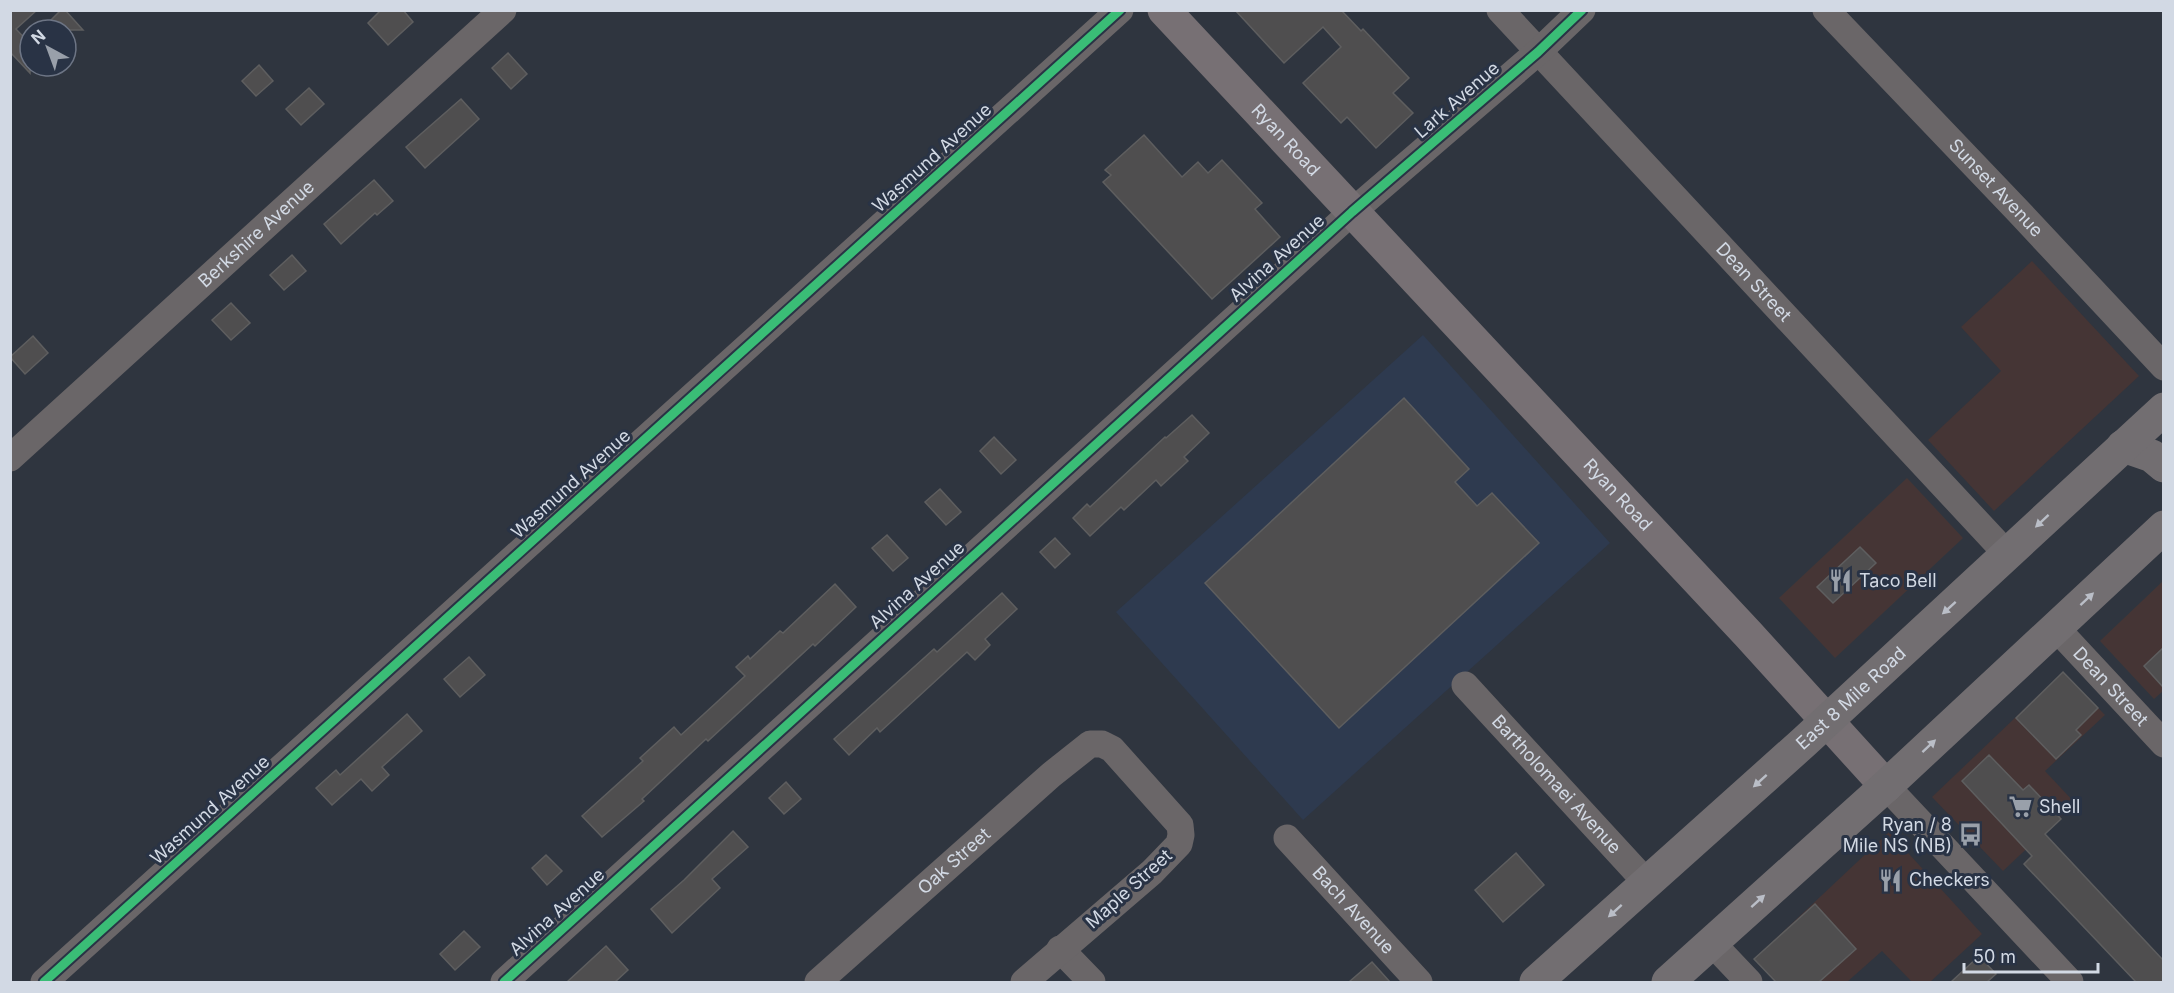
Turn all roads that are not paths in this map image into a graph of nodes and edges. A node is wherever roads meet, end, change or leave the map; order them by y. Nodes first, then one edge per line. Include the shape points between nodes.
1 (503, 10) edge
2 (1120, 10) edge
3 (1164, 10) edge
4 (1500, 10) edge
5 (1582, 10) edge
6 (1826, 10) edge
7 (1538, 52) junction
8 (1352, 212) junction
9 (2163, 367) edge
10 (2163, 409) edge
11 (2123, 446) junction
12 (10, 458) edge
13 (2163, 466) edge
14 (2163, 527) edge
15 (2007, 554) junction
16 (2056, 628) junction
17 (1465, 685) dead end
18 (1827, 720) junction
19 (1090, 744) joint
20 (2163, 744) edge
21 (1886, 786) junction
22 (1287, 838) dead end
23 (1647, 883) junction
24 (1712, 943) junction
25 (1060, 949) junction
26 (1540, 981) edge
27 (44, 982) edge
28 (504, 982) edge
29 (818, 982) edge
30 (1024, 982) edge
31 (1092, 982) edge
32 (1419, 982) edge
33 (1668, 982) edge
34 (1749, 982) edge
35 (2070, 982) edge

1 - 12 street, Berkshire Avenue
2 - 27 street, Wasmund Avenue
3 - 8 main road, Ryan Road
4 - 7 street, Dean Street
5 - 7 street, Lark Avenue
6 - 9 street, Sunset Avenue
7 - 8 street, Lark Avenue
7 - 15 street, Dean Street
8 - 18 main road, Ryan Road
8 - 28 street, Alvina Avenue
10 - 11 highway, East 8 Mile Road
11 - 13 highway via 2152,456
11 -> 15 highway, East 8 Mile Road
16 -> 14 highway
15 -> 18 highway, East 8 Mile Road
16 - 20 street, Dean Street
21 -> 16 highway
17 - 23 street, Bartholomaei Avenue
18 - 21 main road, Ryan Road
18 -> 23 highway, East 8 Mile Road
19 - 25 street, Maple Street via 1113,749 1180,825 1181,835 1179,844 1152,872
19 - 29 street, Oak Street
24 -> 21 highway
21 - 35 street, Ryan Road
22 - 32 street, Bach Avenue
23 -> 26 highway, East 8 Mile Road
24 - 33 highway
24 - 34 street
25 - 30 street, Maple Street
25 - 31 street

